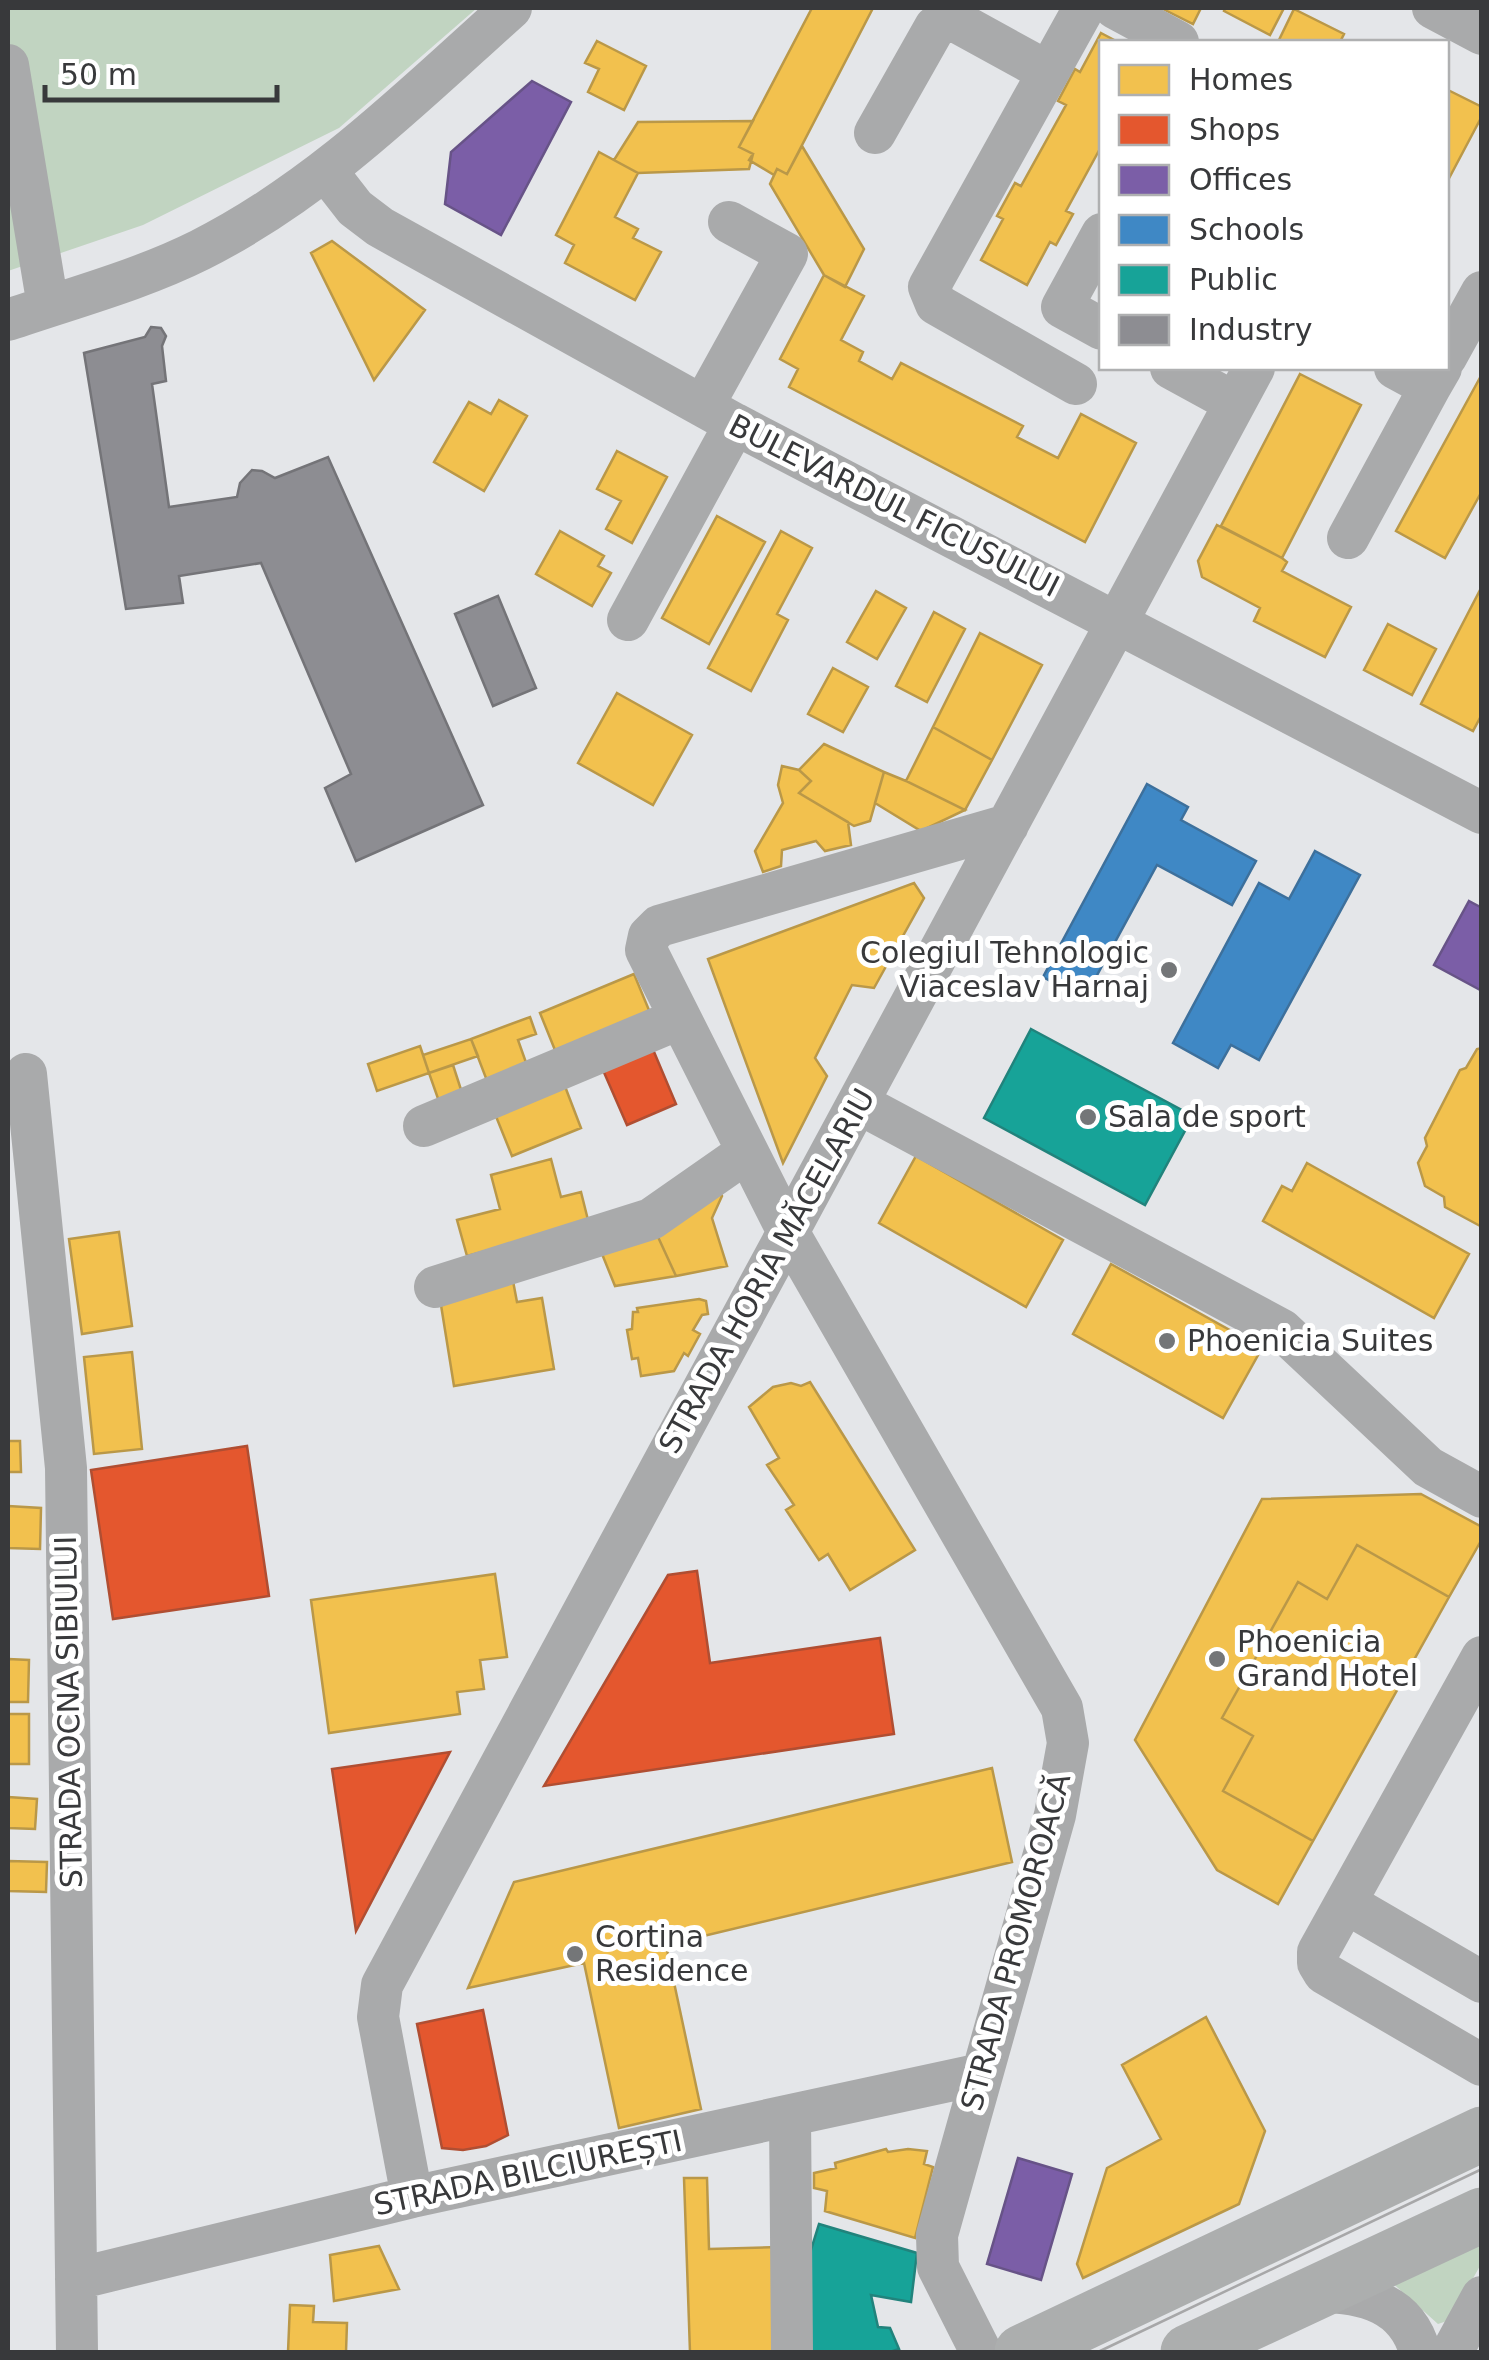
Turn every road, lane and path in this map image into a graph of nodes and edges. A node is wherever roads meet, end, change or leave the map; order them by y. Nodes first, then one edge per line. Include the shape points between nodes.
1 (510, 8) edge
2 (1084, 8) edge
3 (1116, 8) edge
4 (1438, 18) edge
5 (1482, 34) edge
6 (1174, 40) edge
7 (8, 65) edge
8 (1048, 72) junction
9 (875, 133) dead end
10 (326, 172) junction
11 (729, 222) dead end
12 (1099, 239) edge
13 (1482, 292) edge
14 (48, 306) junction
15 (8, 320) edge
16 (1099, 327) edge
17 (1449, 340) edge
18 (1180, 370) edge
19 (1428, 370) edge
20 (1076, 384) dead end
21 (1245, 385) edge
22 (719, 415) junction
23 (1348, 538) dead end
24 (628, 620) dead end
25 (1117, 622) junction
26 (1482, 813) edge
27 (1008, 825) junction
28 (680, 1019) junction
29 (26, 1074) dead end
30 (858, 1103) junction
31 (424, 1126) dead end
32 (747, 1152) junction
33 (788, 1230) junction
34 (26, 1268) edge
35 (435, 1287) dead end
36 (1482, 1497) edge
37 (1482, 1657) edge
38 (1346, 1903) junction
39 (1482, 1982) edge
40 (1482, 2065) edge
41 (981, 2074) junction
42 (790, 2116) junction
43 (1482, 2134) edge
44 (412, 2197) junction
45 (1482, 2216) edge
46 (76, 2279) junction
47 (1318, 2292) junction
48 (1482, 2297) edge
49 (77, 2352) edge
50 (792, 2352) edge
51 (980, 2352) edge
52 (1022, 2352) edge
53 (1188, 2352) edge
54 (1420, 2352) edge
55 (1452, 2352) edge

1 - 10 street
2 - 8 street
3 - 6 street
4 - 5 street
7 - 14 street
8 - 9 street via 945,22 935,27
8 - 20 street via 929,287 936,304
10 - 14 street via 202,249
10 - 22 street, BULEVARDUL FICUSULUI via 380,227
11 - 22 street via 787,254
12 - 16 street via 1062,307
13 - 17 street
14 - 15 street
18 - 21 street
19 - 23 street
21 - 25 street, STRADA HORIA MĂCELARIU
22 - 24 street
22 - 25 street, BULEVARDUL FICUSULUI
25 - 26 street, BULEVARDUL FICUSULUI
25 - 27 street, STRADA HORIA MĂCELARIU
27 - 28 street, STRADA PROMOROACĂ via 659,926 646,950
27 - 30 street, STRADA HORIA MĂCELARIU
28 - 31 street
28 - 32 street, STRADA PROMOROACĂ
29 - 34 street, STRADA OCNA SIBIULUI
30 - 33 street, STRADA HORIA MĂCELARIU
30 - 36 street via 1282,1330 1428,1467
32 - 33 street, STRADA PROMOROACĂ
32 - 35 street via 651,1219
33 - 41 street, STRADA PROMOROACĂ via 1062,1708 1068,1743 1055,1816
33 - 44 street, STRADA HORIA MĂCELARIU via 382,1985 378,2017
34 - 46 street, STRADA OCNA SIBIULUI via 66,1468
37 - 38 street
38 - 39 street
38 - 40 street via 1318,1952 1324,1973
41 - 42 street, STRADA BILCIUREȘTI
41 - 51 street, STRADA PROMOROACĂ via 935,2251
42 - 44 street, STRADA BILCIUREȘTI
42 - 50 street
43 - 52 main road
44 - 46 street, STRADA BILCIUREȘTI
45 - 47 main road
46 - 49 street, STRADA OCNA SIBIULUI
47 - 53 main road
47 - 54 street via 1355,2293 1391,2308 1412,2330
48 - 55 street

